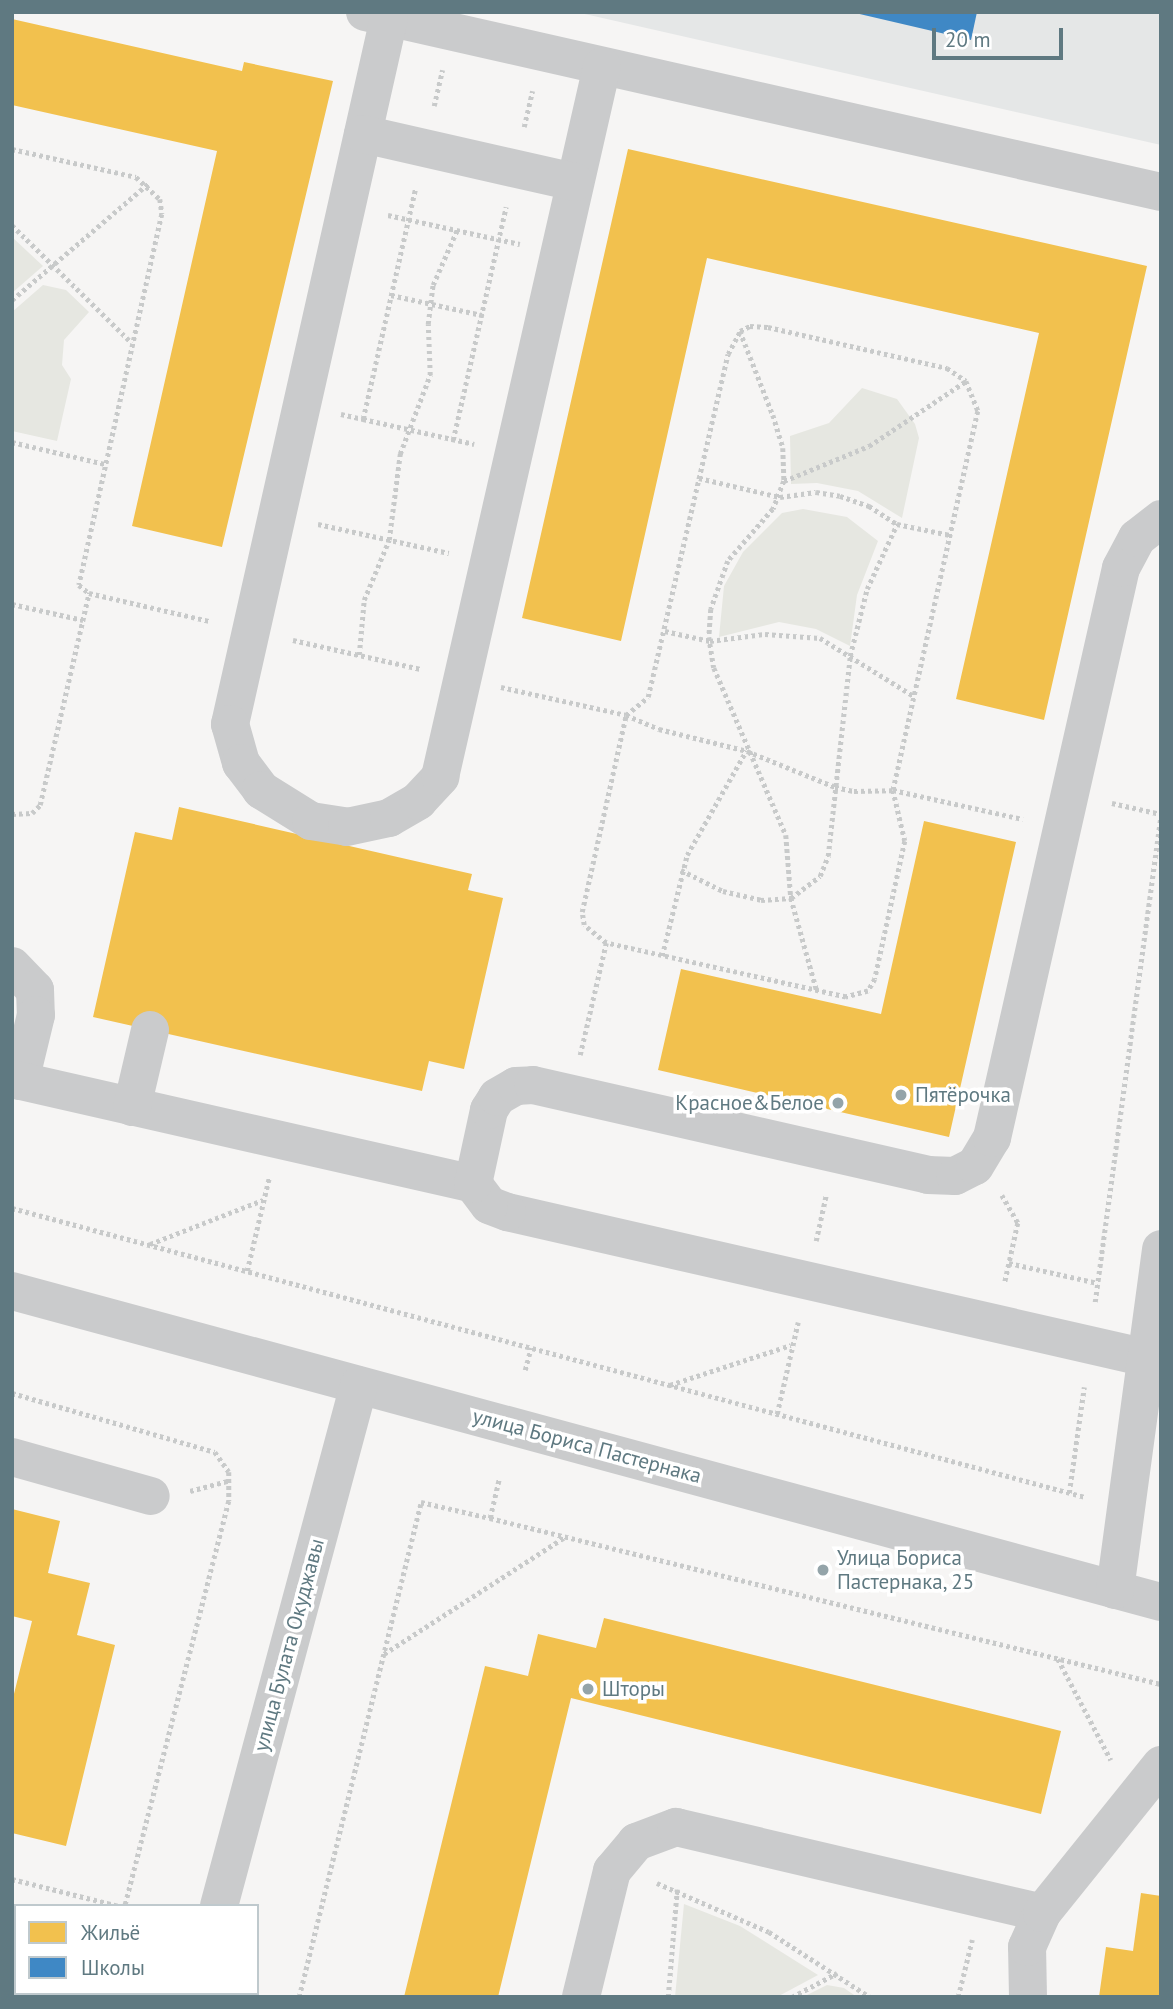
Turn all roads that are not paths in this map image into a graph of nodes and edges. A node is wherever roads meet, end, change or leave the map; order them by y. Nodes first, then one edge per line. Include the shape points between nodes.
1 (377, 15) edge
2 (602, 66) junction
3 (363, 134) junction
4 (576, 182) junction
5 (1161, 192) edge
6 (1161, 519) edge
7 (12, 967) edge
8 (150, 1030) dead end
9 (16, 1080) edge
10 (132, 1107) junction
11 (473, 1184) junction
12 (1161, 1249) edge
13 (12, 1291) edge
14 (1147, 1358) junction
15 (359, 1385) junction
16 (12, 1457) edge
17 (151, 1496) dead end
18 (1115, 1590) junction
19 (1161, 1602) edge
20 (1151, 1780) edge
21 (220, 1904) edge
22 (1042, 1913) junction
23 (581, 1997) edge
24 (1028, 1997) edge

1 - 2 street
1 - 3 street
2 - 4 street
2 - 5 street
3 - 4 street
3 - 4 street via 230,724 242,763 261,790 312,821 347,827 389,818 418,801 440,777
6 - 11 street via 1137,538 1121,568 992,1138 975,1166 955,1176 928,1175 533,1085 516,1086 497,1097 489,1110
7 - 9 street via 26,975 35,990 36,1015
8 - 10 street
9 - 10 street
10 - 11 street
11 - 14 street via 489,1205 508,1212
12 - 14 street
13 - 15 street, улица Бориса Пастернака
14 - 18 street
15 - 18 street, улица Бориса Пастернака
15 - 21 street, улица Булата Окуджавы
16 - 17 street
18 - 19 street, улица Бориса Пастернака
20 - 22 street
22 - 23 street via 676,1826 636,1842 612,1871
22 - 24 street via 1027,1947

